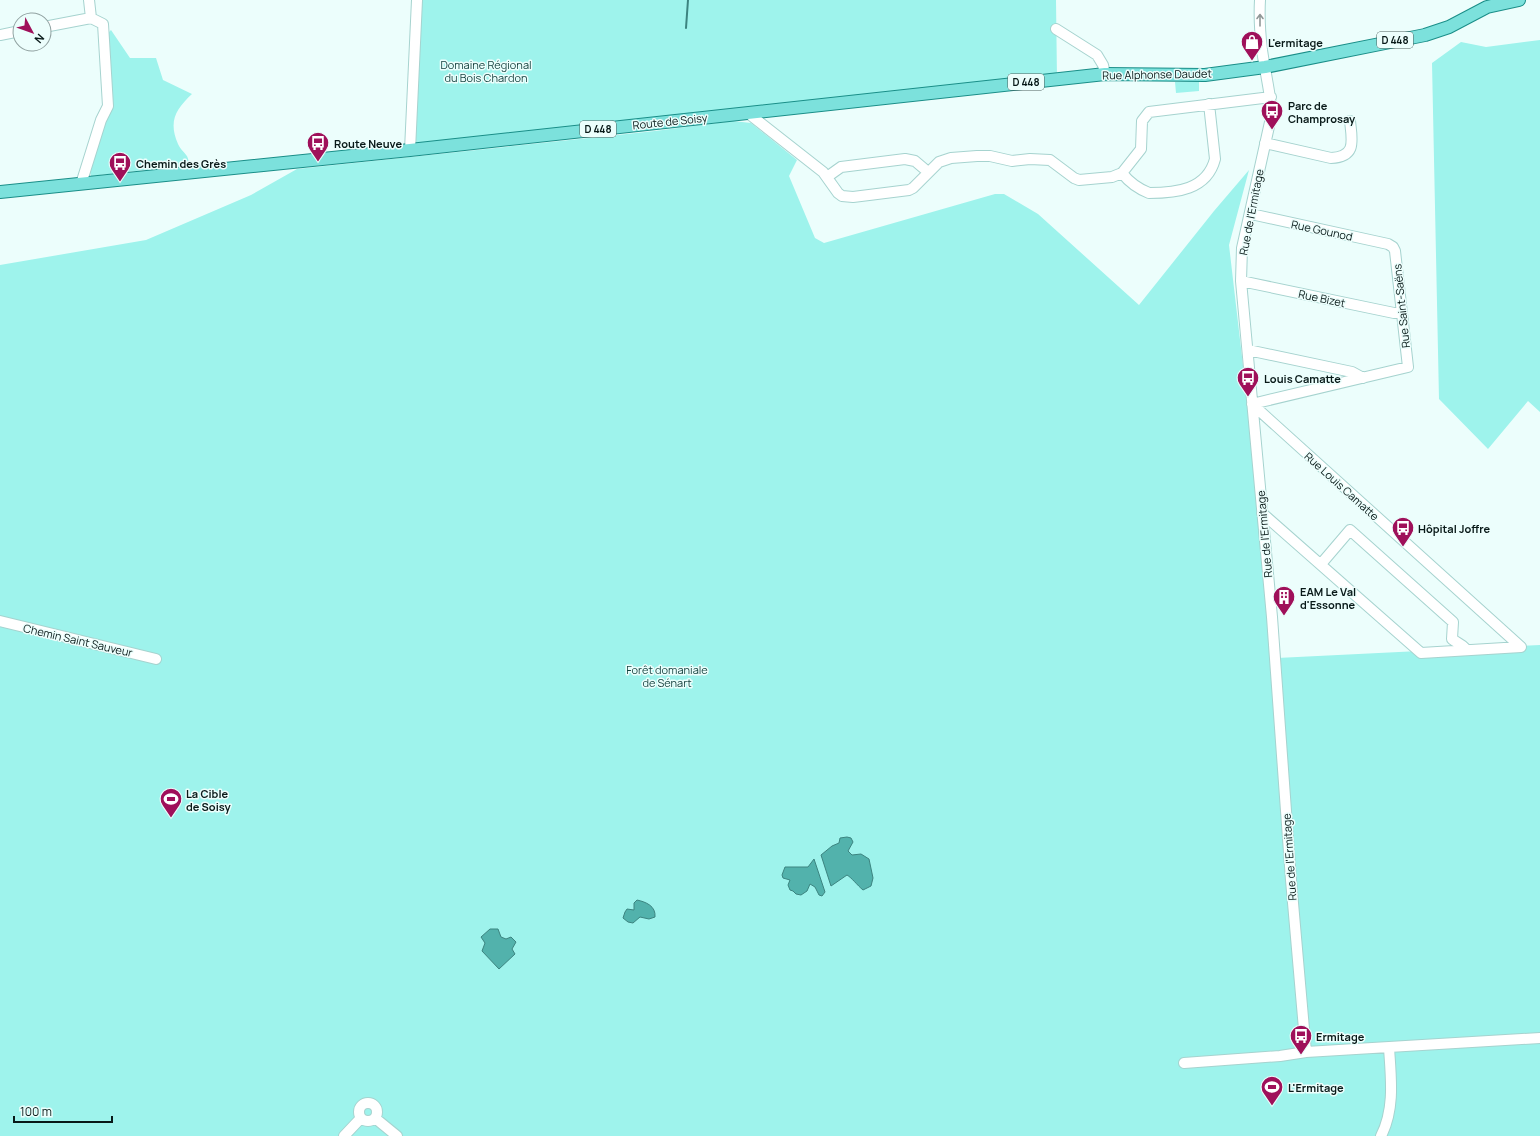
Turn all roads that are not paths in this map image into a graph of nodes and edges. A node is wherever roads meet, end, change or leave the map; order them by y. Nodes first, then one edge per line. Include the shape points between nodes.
1 (89, 0) edge
2 (416, 0) edge
3 (1260, 0) edge
4 (1519, 0) edge
5 (91, 18) junction
6 (52, 25) edge
7 (1056, 29) dead end
8 (12, 33) edge
9 (0, 35) edge
10 (1265, 67) junction
11 (1105, 74) junction
12 (1271, 97) junction
13 (1209, 104) junction
14 (787, 109) joint
15 (748, 113) junction
16 (1350, 121) dead end
17 (1265, 143) junction
18 (410, 150) junction
19 (928, 172) junction
20 (1122, 173) junction
21 (828, 177) junction
22 (81, 184) junction
23 (0, 192) edge
24 (1251, 214) junction
25 (1393, 247) joint
26 (1241, 281) junction
27 (1402, 312) junction
28 (1248, 350) junction
29 (1363, 378) junction
30 (1252, 404) junction
31 (1262, 513) junction
32 (1321, 564) junction
33 (0, 621) edge
34 (1466, 649) junction
35 (156, 658) dead end
36 (1540, 1038) edge
37 (1389, 1048) junction
38 (1306, 1052) junction
39 (1184, 1063) dead end
40 (361, 1118) junction
41 (375, 1118) junction
42 (344, 1136) edge
43 (397, 1136) edge
44 (1381, 1136) edge

1 - 5 street
2 - 18 street
10 -> 3 street, Rue de l'Ermitage via 1259,23
4 - 10 main road, Rue Alphonse Daudet / D 448 via 1487,7 1425,35
5 - 6 street
5 - 22 street via 103,24 108,106 101,120
7 - 11 street via 1097,55
8 - 9 street
10 - 11 main road, Rue Alphonse Daudet / D 448 via 1205,75
10 - 12 street, Rue de l'Ermitage
11 - 14 main road, Rue Alphonse Daudet / D 448
12 - 13 street
12 - 17 street, Rue de l'Ermitage via 1272,113
13 - 20 street via 1148,112 1142,121 1141,149
13 - 20 street via 1214,166 1196,186 1149,193
14 - 15 main road, Route de Soisy / D 448
15 - 18 main road, Route de Soisy / D 448
15 - 21 street
16 - 17 street via 1352,144 1340,158
17 - 24 street, Rue de l'Ermitage
18 - 22 main road, D 448
19 - 20 street via 946,159 984,156 1012,161 1050,160 1079,180 1112,177
19 - 21 street via 915,161 905,160 841,167
19 - 21 street via 909,190 847,197 838,193
22 - 23 main road, D 448
24 - 25 street, Rue Gounod
24 - 26 street, Rue de l'Ermitage via 1242,248
25 - 27 street, Rue Saint-Saëns
26 - 27 street, Rue Bizet via 1394,313
26 - 28 street, Rue de l'Ermitage
27 - 29 street, Rue Saint-Saëns via 1408,367
28 - 29 street via 1352,372
28 - 30 street, Rue de l'Ermitage
29 - 30 street
30 - 31 street, Rue de l'Ermitage
30 - 34 street, Rue Louis Camatte via 1521,647
31 - 32 street
31 - 38 street, Rue de l'Ermitage
32 - 34 street via 1421,653
32 - 34 street via 1350,530 1453,622 1452,639
33 - 35 street, Chemin Saint Sauveur
36 - 37 street
37 - 38 street
37 - 44 street via 1390,1111
38 - 39 street
40 - 41 street via 367,1121
40 - 41 street via 360,1108 366,1104 375,1107
40 - 42 street
41 - 43 street

